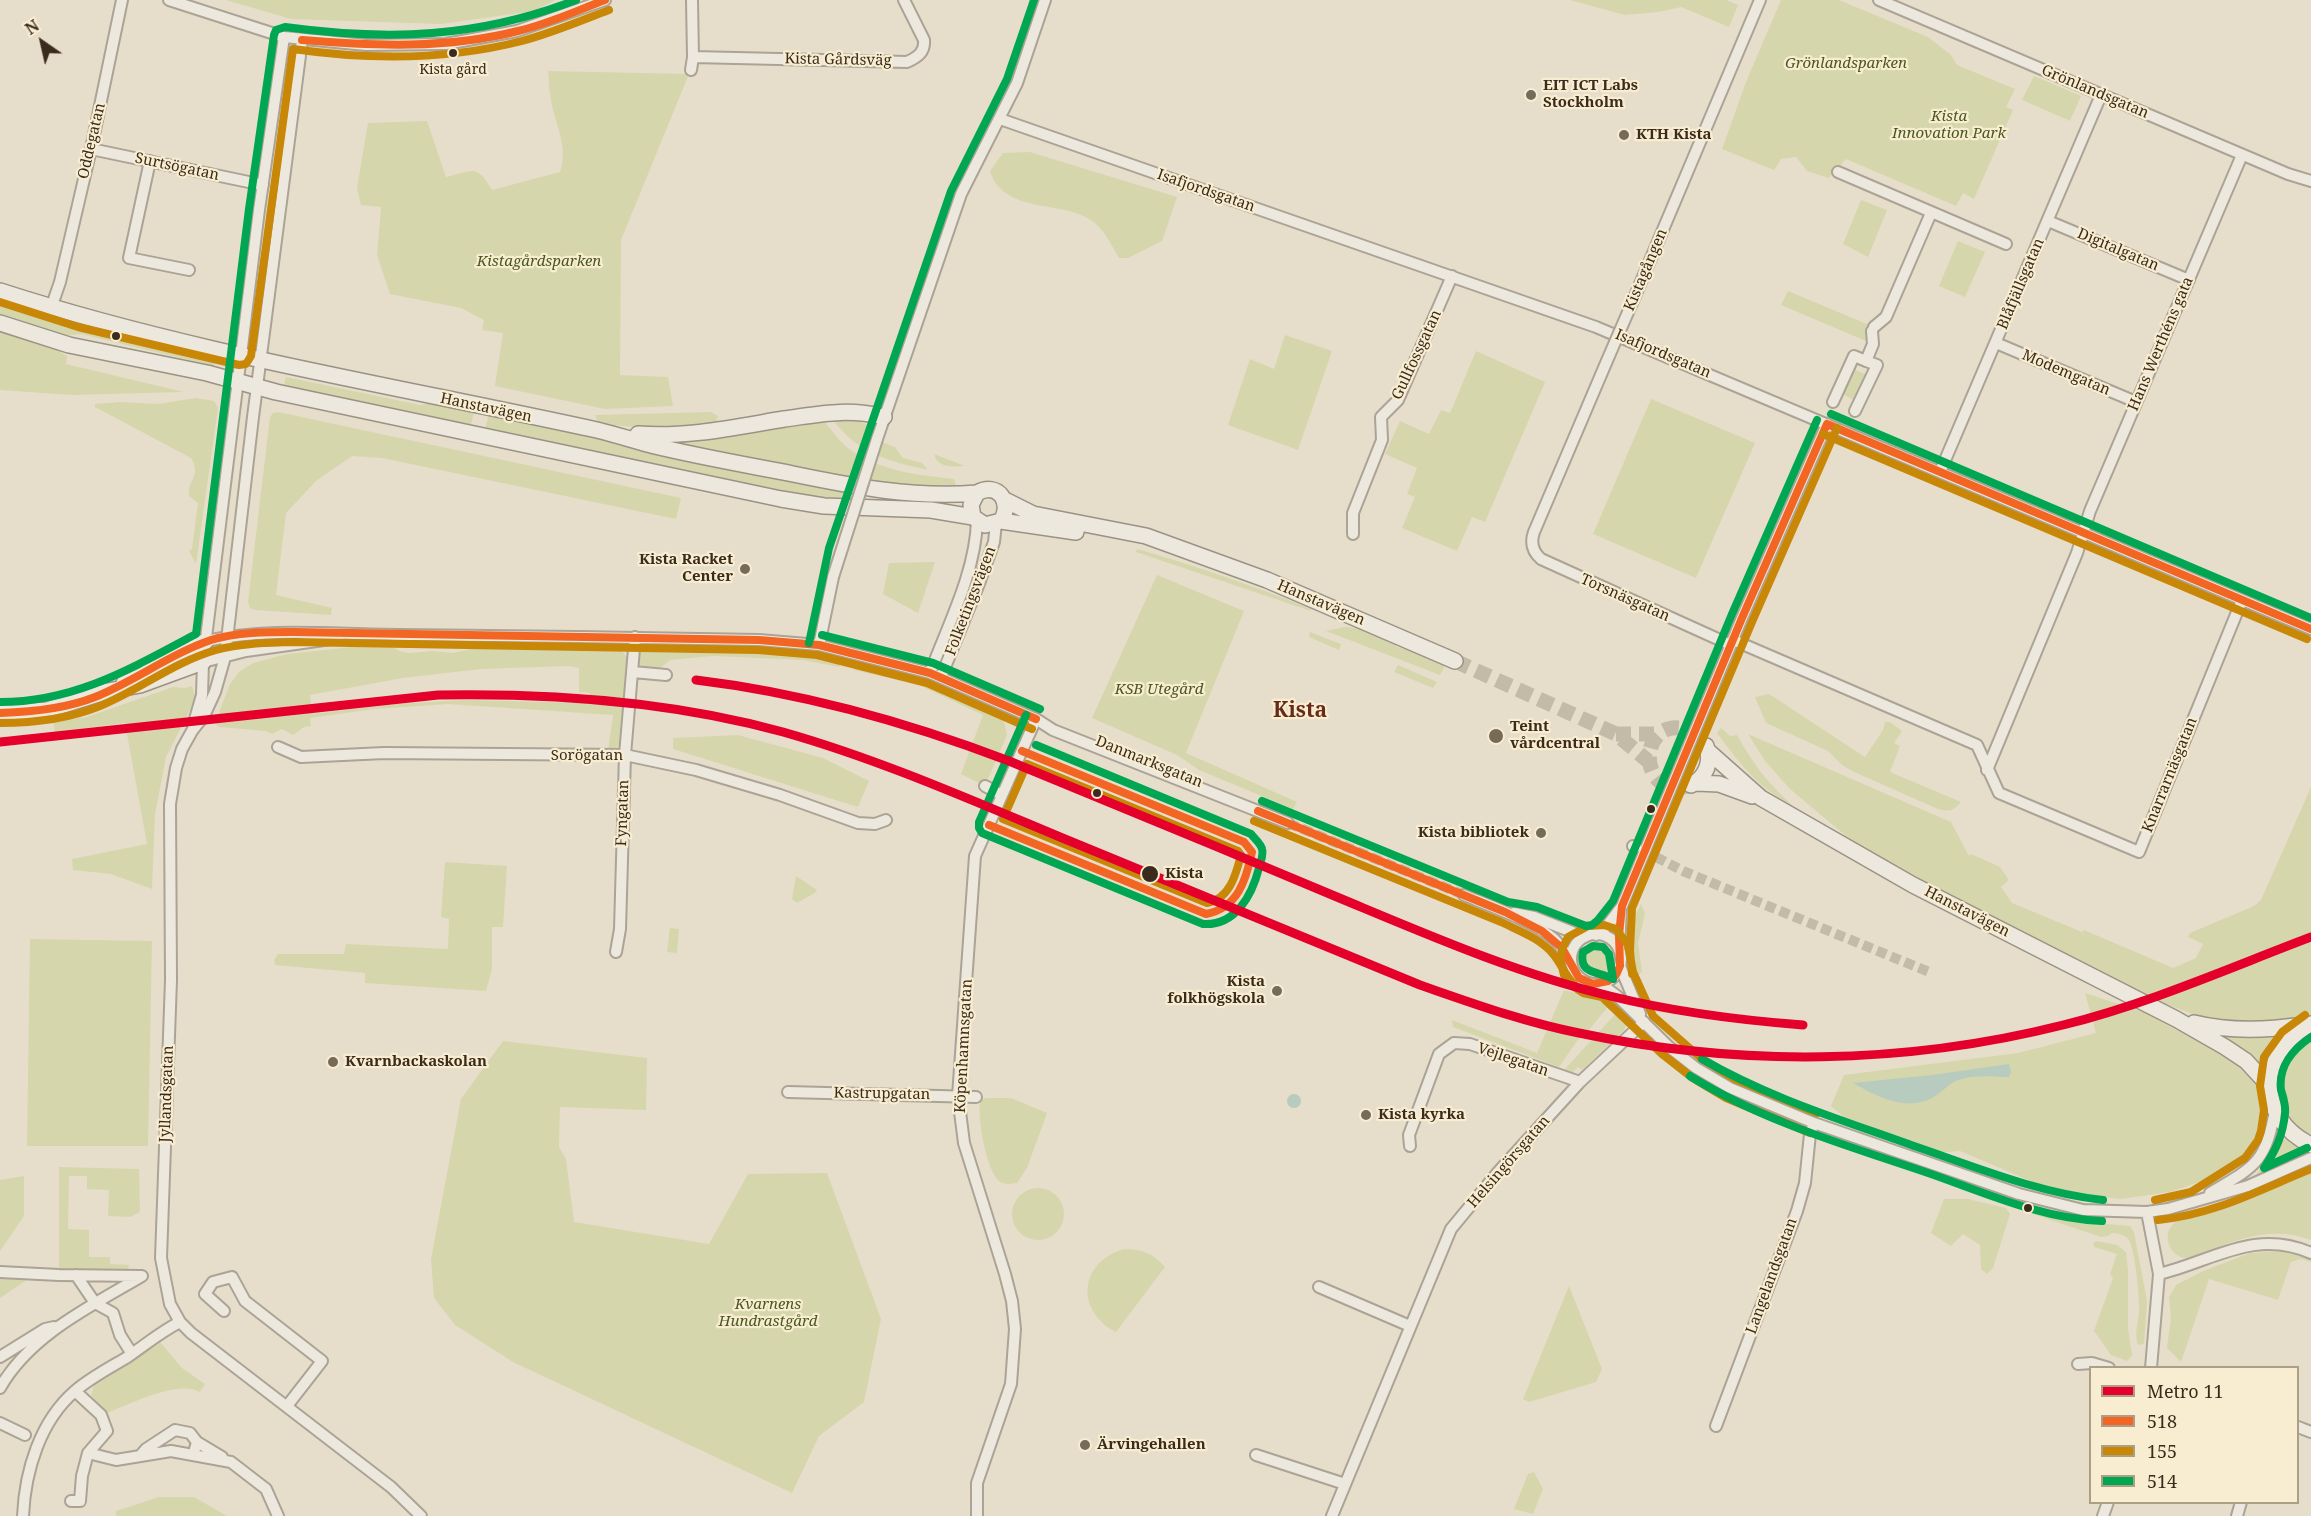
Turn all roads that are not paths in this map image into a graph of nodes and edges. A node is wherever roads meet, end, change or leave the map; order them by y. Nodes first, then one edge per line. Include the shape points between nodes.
1 (122, 0) edge
2 (169, 0) edge
3 (605, 0) edge
4 (692, 0) edge
5 (904, 0) edge
6 (1045, 0) edge
7 (1760, 0) edge
8 (1879, 0) edge
9 (284, 37) junction
10 (302, 40) junction
11 (693, 57) junction
12 (691, 70) dead end
13 (2101, 95) junction
14 (1000, 119) junction
15 (91, 149) junction
16 (2242, 155) junction
17 (150, 161) junction
18 (1838, 172) dead end
19 (2311, 181) edge
20 (263, 185) junction
21 (1931, 213) junction
22 (2048, 221) junction
23 (2006, 244) dead end
24 (189, 270) dead end
25 (1452, 276) junction
26 (2189, 280) junction
27 (0, 291) edge
28 (51, 308) junction
29 (0, 323) edge
30 (1996, 343) junction
31 (241, 355) junction
32 (261, 360) junction
33 (1866, 361) junction
34 (238, 381) junction
35 (257, 387) junction
36 (1833, 402) dead end
37 (2136, 402) junction
38 (483, 407) junction
39 (1855, 411) dead end
40 (884, 417) junction
41 (1827, 424) junction
42 (599, 430) junction
43 (477, 434) junction
44 (1940, 472) junction
45 (977, 493) junction
46 (1005, 500) junction
47 (975, 518) junction
48 (999, 522) junction
49 (1353, 534) dead end
50 (2083, 534) junction
51 (1532, 539) joint
52 (1185, 552) junction
53 (2242, 600) junction
54 (2311, 629) edge
55 (368, 635) junction
56 (228, 636) junction
57 (635, 638) junction
58 (206, 641) junction
59 (1732, 643) junction
60 (819, 645) junction
61 (225, 657) junction
62 (1455, 661) tunnel mouth
63 (203, 662) junction
64 (633, 672) junction
65 (930, 673) junction
66 (666, 675) dead end
67 (941, 677) junction
68 (108, 692) junction
69 (0, 713) edge
70 (1036, 719) junction
71 (192, 731) junction
72 (278, 747) dead end
73 (625, 755) junction
74 (1987, 770) junction
75 (985, 786) dead end
76 (1002, 795) junction
77 (1761, 798) junction
78 (886, 820) dead end
79 (1288, 823) tunnel mouth
80 (1464, 895) tunnel mouth
81 (1622, 906) junction
82 (1505, 912) junction
83 (1590, 936) junction
84 (1619, 950) junction
85 (616, 952) dead end
86 (1572, 962) junction
87 (1620, 966) junction
88 (1601, 984) junction
89 (2176, 1019) junction
90 (1644, 1022) junction
91 (2311, 1024) edge
92 (1580, 1082) junction
93 (2270, 1087) junction
94 (788, 1092) dead end
95 (958, 1096) junction
96 (976, 1097) dead end
97 (2275, 1110) junction
98 (1814, 1123) junction
99 (2311, 1144) edge
100 (1410, 1146) dead end
101 (2311, 1158) edge
102 (2195, 1202) junction
103 (2147, 1212) junction
104 (2311, 1253) edge
105 (0, 1272) edge
106 (2159, 1274) junction
107 (76, 1275) junction
108 (1319, 1287) dead end
109 (95, 1304) junction
110 (224, 1311) dead end
111 (180, 1322) junction
112 (58, 1326) junction
113 (1410, 1326) junction
114 (132, 1354) junction
115 (0, 1357) edge
116 (2078, 1364) dead end
117 (2102, 1366) edge
118 (2151, 1366) edge
119 (0, 1388) edge
120 (75, 1391) junction
121 (287, 1406) junction
122 (0, 1423) edge
123 (1716, 1426) dead end
124 (26, 1435) dead end
125 (196, 1442) junction
126 (88, 1453) junction
127 (193, 1455) junction
128 (1256, 1455) dead end
129 (140, 1456) junction
130 (231, 1462) junction
131 (1345, 1484) junction
132 (71, 1501) dead end
133 (23, 1516) edge
134 (278, 1516) edge
135 (421, 1516) edge
136 (977, 1516) edge
137 (1332, 1516) edge

1 - 15 street, Oddegatan
2 - 9 street
3 - 10 street via 517,31 446,44 366,45
4 - 11 street
5 - 11 street, Kista Gårdsväg via 924,40 920,54 907,62
6 - 14 street via 1017,83
7 - 51 street, Kistagången, bridge
8 - 13 street, Grönlandsgatan
9 - 10 street
9 - 20 street, Jyllandsgatan
10 - 32 street, Jyllandsgatan
11 - 12 street
13 - 16 street, Grönlandsgatan
13 - 22 street, Blåfjällsgatan
14 - 25 street, Isafjordsgatan
14 - 40 street via 961,194
15 - 17 street, Surtsögatan
15 - 28 street, Oddegatan
16 - 19 street, Grönlandsgatan
16 - 26 street, Hans Werthéns gata
17 - 20 street, Surtsögatan
17 - 24 street via 129,258
18 - 21 street
20 - 31 street, Jyllandsgatan
21 - 23 street
21 - 33 street via 1886,317 1873,329 1873,344
22 - 26 street, Digitalgatan
22 - 30 street, Blåfjällsgatan
25 - 41 street, Isafjordsgatan via 1596,327
25 - 49 street, Gullfossgatan via 1398,400 1381,417 1382,440 1353,513
26 - 37 street, Hans Werthéns gata
27 - 28 main road, Hanstavägen
28 - 31 main road, Hanstavägen
29 - 34 main road, Hanstavägen via 69,345
30 - 37 street, Modemgatan
30 - 44 street, Blåfjällsgatan
31 - 32 main road, Hanstavägen
31 - 34 street, Jyllandsgatan
32 - 35 street, Jyllandsgatan
32 - 38 main road, Hanstavägen
33 - 36 street via 1854,356
33 - 39 street via 1877,365
34 - 35 main road, Hanstavägen
34 - 58 street, Jyllandsgatan
35 - 43 main road, Hanstavägen
35 - 56 street, Jyllandsgatan
37 - 50 street, Hans Werthéns gata
38 - 42 main road, Hanstavägen
38 - 43 main road
40 - 42 main road via 843,411 657,435
40 - 60 street, bridge via 833,577
41 - 44 street, Isafjordsgatan
41 - 59 street
42 - 45 main road, Hanstavägen via 657,446 856,487 940,496
43 - 47 main road, Hanstavägen via 824,506 931,510
44 - 50 street, Isafjordsgatan
45 - 46 main road, Hanstavägen via 996,491
45 - 47 main road via 971,505
46 - 48 main road via 1006,511
46 - 52 main road, Hanstavägen via 1033,514 1146,536
47 - 48 main road, Hanstavägen via 985,525
47 - 65 street, Folketingsvägen via 977,539 971,563
48 - 52 main road, Hanstavägen
48 - 67 street, Folketingsvägen
50 - 53 street, Isafjordsgatan
50 - 74 street
51 - 59 street, Torsnäsgatan via 1534,553 1541,560
52 - 62 main road, Hanstavägen via 1268,580
53 - 54 street, Isafjordsgatan
53 - 74 street, Knarrarnäsgatan via 2139,852 1999,793
55 - 56 street, Danmarksgatan via 302,631
55 - 57 street, Danmarksgatan
55 - 61 street, Danmarksgatan via 257,649
56 - 58 street, Danmarksgatan
56 - 61 street, Jyllandsgatan
57 - 60 street, Danmarksgatan
57 - 64 street, Fyngatan
58 - 63 street, Jyllandsgatan
58 - 68 main road
59 - 74 street, Knarrarnäsgatan via 1977,745
59 - 81 street
60 - 65 street, Danmarksgatan
61 - 63 street, Danmarksgatan
61 - 71 street, Jyllandsgatan via 215,692
63 - 68 main road
63 - 71 street, Jyllandsgatan via 202,695
64 - 66 street
64 - 73 street, Fyngatan
65 - 67 street, Danmarksgatan
67 - 70 street, Danmarksgatan
68 - 69 main road via 47,710
70 - 76 street, Köpenhamnsgatan
70 - 79 street, Danmarksgatan via 1053,730
71 - 111 street, Jyllandsgatan via 176,768 170,804 171,980 161,1258 170,1304
72 - 73 street, Sorögatan via 301,757 384,753
73 - 78 street, Sorögatan via 696,770 858,823
73 - 85 street, Fyngatan
75 - 76 street
76 - 95 street, Köpenhamnsgatan via 975,856
77 - 77 main road, Hanstavägen via 1719,784 1693,784 1708,766 1707,749
77 - 89 main road, Hanstavägen via 1913,885
80 - 82 street
81 - 83 street via 1606,927
81 - 84 street
82 - 83 street via 1534,917
82 - 86 street via 1552,937
83 - 84 street via 1610,938
83 - 86 street via 1575,945
84 - 87 street
86 - 88 street via 1579,978
87 - 88 street via 1616,975
87 - 90 street
88 - 90 street
89 - 91 main road, Hanstavägen via 2247,1030
89 - 93 main road, Hanstavägen via 2246,1061
90 - 92 street, Helsingörsgatan
90 - 98 street via 1696,1068 1730,1088
91 - 93 main road, Hanstavägen via 2280,1049 2272,1067
92 - 100 street, Vejlegatan via 1470,1044 1449,1045 1439,1054 1409,1135
92 - 113 street, Helsingörsgatan via 1451,1229
93 - 97 main road, Hanstavägen
94 - 95 street, Kastrupgatan
95 - 96 street, Kastrupgatan
95 - 136 street, Köpenhamnsgatan via 964,1143 1005,1274 1015,1329 1011,1383 977,1483
97 - 99 main road, Hanstavägen via 2290,1132
97 - 102 street via 2271,1134 2261,1156 2239,1176
98 - 103 street via 2019,1194 2083,1210
98 - 123 street, Langelandsgatan via 1797,1211
101 - 102 street via 2248,1186
102 - 103 street
103 - 106 street
104 - 106 street via 2292,1244 2249,1244
105 - 107 street
106 - 118 street
107 - 109 street
107 - 109 street via 142,1276
108 - 113 street
109 - 112 street
109 - 114 street via 113,1313
110 - 121 street via 205,1294 213,1282 232,1277 245,1301 322,1361
111 - 114 street
111 - 121 street, Jyllandsgatan
112 - 115 street via 45,1329
112 - 119 street
113 - 131 street, Helsingörsgatan
114 - 120 street
116 - 117 street
120 - 126 street via 101,1415 107,1431
120 - 133 street via 53,1416 39,1442 29,1469
121 - 135 street, Jyllandsgatan
122 - 124 street
125 - 127 street
125 - 129 street via 190,1433 175,1430
125 - 130 street
126 - 129 street via 116,1460
126 - 132 street via 80,1501
127 - 129 street via 171,1451
127 - 130 street
128 - 131 street
130 - 134 street via 266,1489
131 - 137 street, Helsingörsgatan

